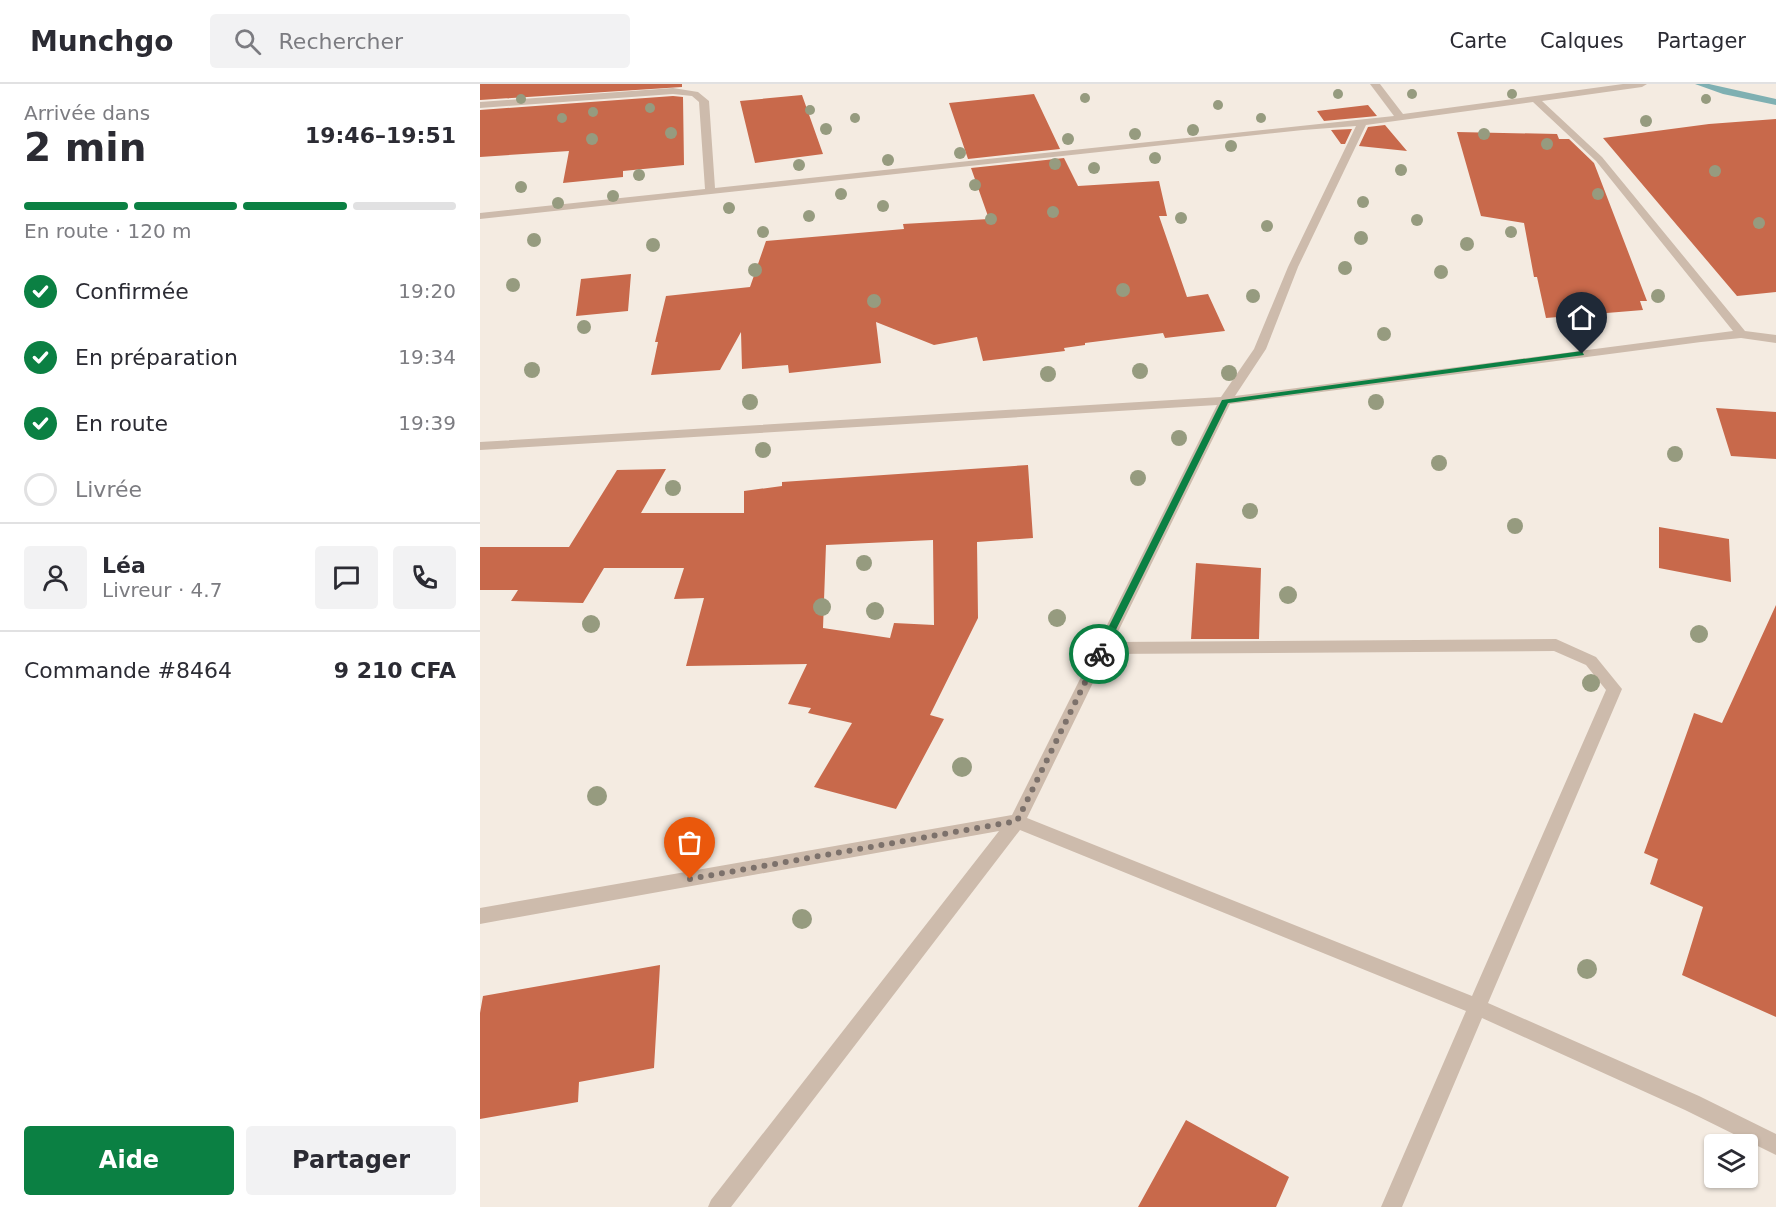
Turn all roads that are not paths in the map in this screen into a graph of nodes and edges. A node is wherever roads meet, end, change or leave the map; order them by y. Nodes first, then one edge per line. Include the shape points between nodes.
1 (1375, 84) edge
2 (1642, 84) edge
3 (1536, 100) junction
4 (480, 105) edge
5 (1401, 118) junction
6 (1362, 123) junction
7 (710, 192) junction
8 (480, 216) edge
9 (1741, 334) junction
10 (1776, 339) edge
11 (1225, 401) junction
12 (480, 446) edge
13 (1103, 648) junction
14 (1017, 821) junction
15 (480, 916) edge
16 (1475, 1006) junction
17 (1776, 1145) edge
18 (718, 1207) edge
19 (1391, 1207) edge

1 - 5 street
2 - 3 street
3 - 5 street
3 - 9 street via 1599,159
4 - 7 street via 673,91 695,94 704,101
5 - 6 street
6 - 7 street
6 - 11 street via 1293,267 1260,349
7 - 8 street
9 - 10 street
9 - 11 street
11 - 12 street
11 - 13 street
13 - 14 street
13 - 16 street via 1556,645 1591,661 1614,689
14 - 15 street
14 - 16 street
14 - 18 street
16 - 17 street
16 - 19 street

